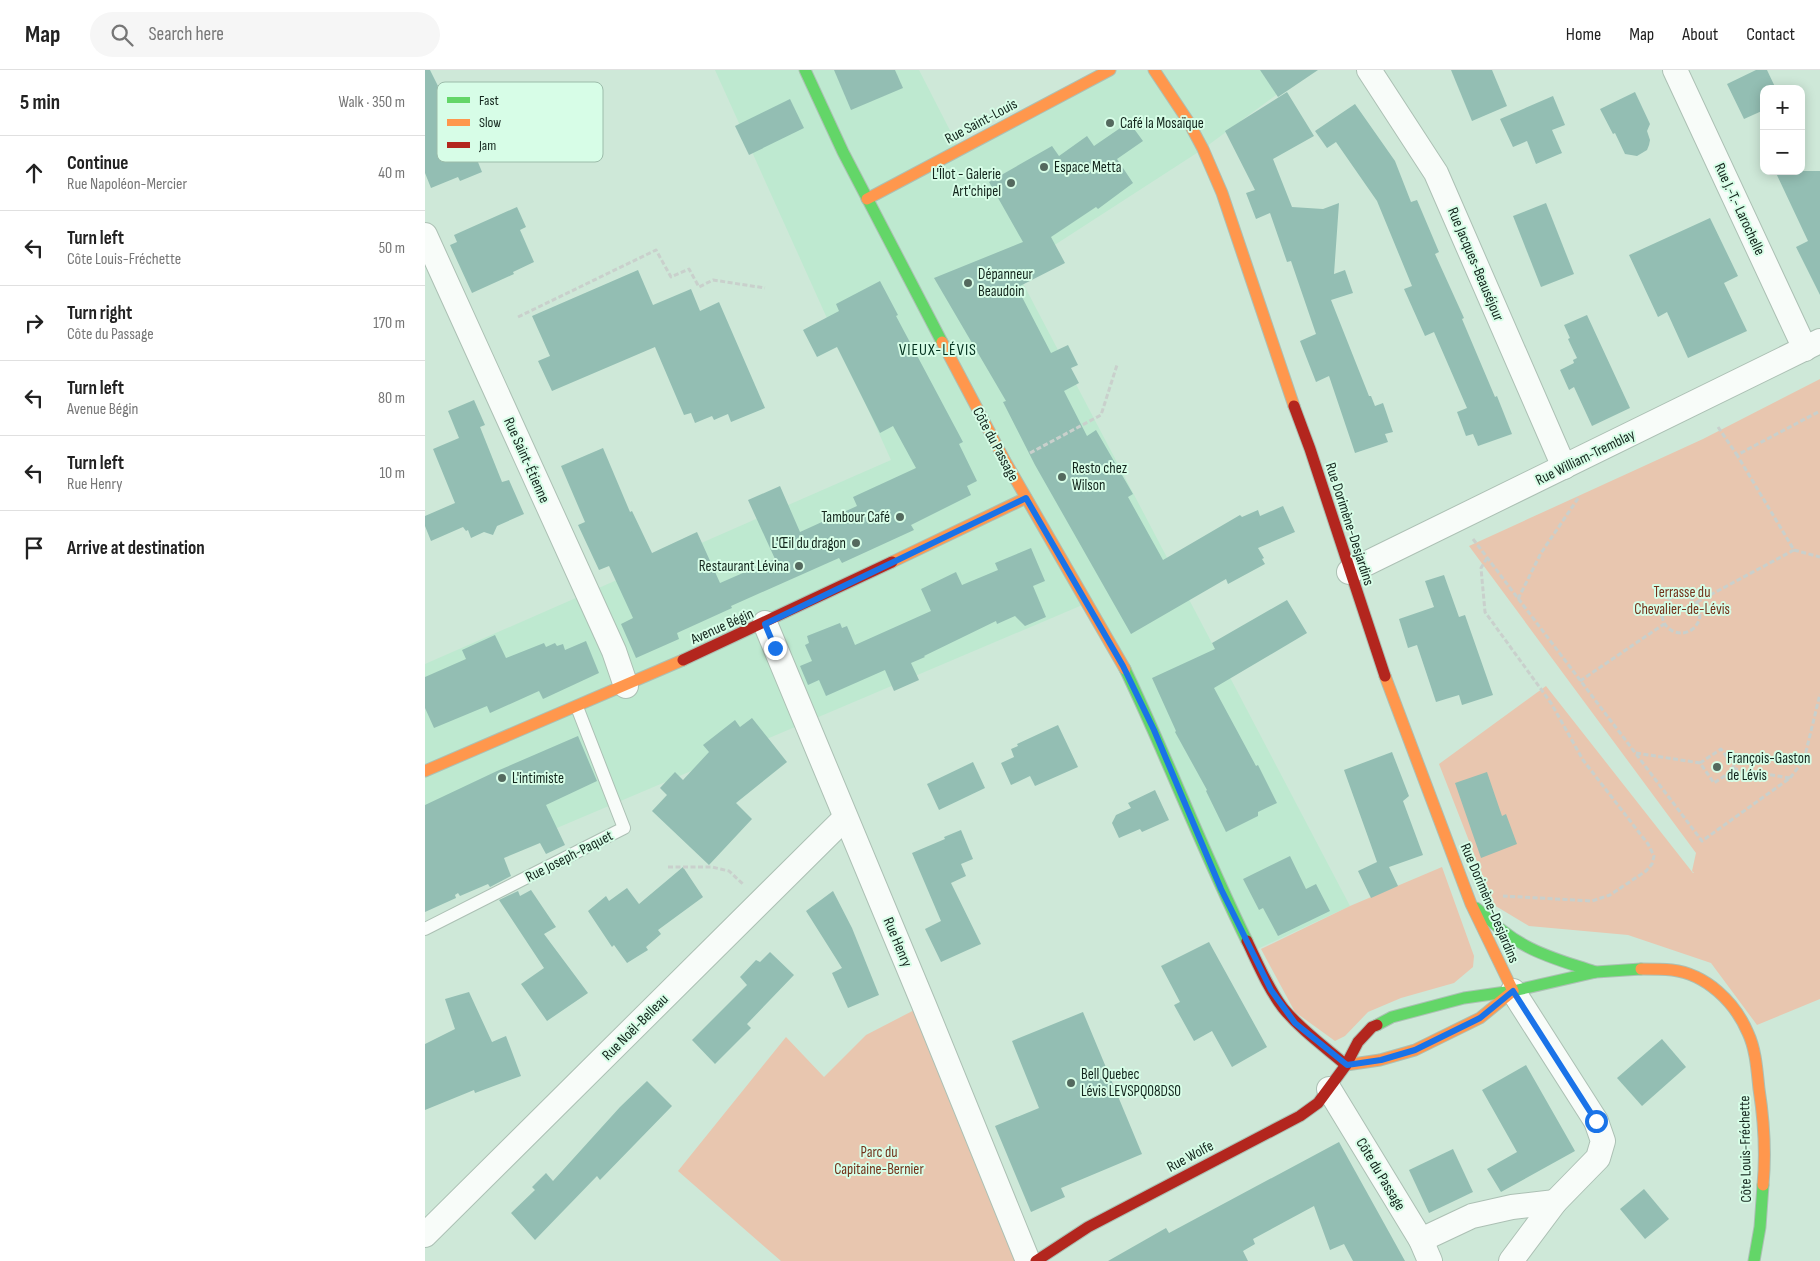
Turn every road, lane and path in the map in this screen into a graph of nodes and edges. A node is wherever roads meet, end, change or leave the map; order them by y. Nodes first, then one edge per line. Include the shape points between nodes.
1 (805, 70) edge
2 (1109, 70) edge
3 (1154, 70) edge
4 (1369, 70) edge
5 (1675, 70) edge
6 (867, 199) junction
7 (425, 235) edge
8 (765, 288) dead end
9 (518, 317) dead end
10 (1813, 345) edge
11 (1117, 365) dead end
12 (1820, 411) edge
13 (1718, 427) dead end
14 (1737, 455) junction
15 (1023, 456) dead end
16 (1564, 467) junction
17 (1579, 497) dead end
18 (1026, 498) junction
19 (1472, 538) dead end
20 (1794, 550) junction
21 (1820, 557) edge
22 (1487, 558) junction
23 (1349, 572) junction
24 (1518, 599) junction
25 (1697, 602) junction
26 (765, 624) junction
27 (1665, 624) junction
28 (1580, 681) junction
29 (626, 686) junction
30 (1820, 694) edge
31 (577, 707) junction
32 (1635, 753) junction
33 (1700, 763) junction
34 (1735, 769) junction
35 (425, 771) edge
36 (1791, 778) junction
37 (845, 818) junction
38 (668, 867) dead end
39 (1500, 896) dead end
40 (762, 901) junction
41 (1471, 904) junction
42 (425, 929) edge
43 (1597, 972) junction
44 (1513, 991) junction
45 (1347, 1065) junction
46 (1329, 1089) junction
47 (1555, 1202) junction
48 (425, 1235) edge
49 (1425, 1251) edge
50 (1028, 1261) edge
51 (1036, 1261) edge
52 (1511, 1261) edge
53 (1754, 1261) edge

1 - 6 main road, Côte du Passage
2 - 6 main road, Rue Saint-Louis
3 - 23 main road, Rue Dorimène-Desjardins via 1188,121 1222,193
4 - 16 street, Rue Jacques-Beauséjour via 1436,173
5 - 10 street, Rue J.-T.- Larochelle
6 - 18 main road, Côte du Passage
7 - 29 street, Rue Saint-Étienne via 614,651
8 - 9 path via 713,280 699,287 689,269 671,277 656,250
10 - 16 street, Rue William-Tremblay
11 - 15 path via 1101,415
12 - 14 path
13 - 14 path
14 - 20 path
16 - 23 street, Rue William-Tremblay
17 - 24 path via 1541,553
18 - 26 main road, Avenue Bégin
18 - 45 main road, Côte du Passage via 1123,666 1154,730 1221,889 1271,990 1295,1023
19 - 22 path
20 - 21 path
20 - 25 path
22 - 24 path
22 - 39 path via 1481,568 1485,612 1551,703 1583,760 1654,856 1646,871 1610,895 1592,901
23 - 41 main road, Rue Dorimène-Desjardins via 1377,656
24 - 28 path
25 - 27 path via 1686,595 1673,596 1662,611
25 - 27 path via 1701,613 1697,626 1692,630 1675,631
26 - 29 main road, Avenue Bégin
26 - 37 street, Rue Henry
27 - 28 path
28 - 32 path
29 - 31 main road, Avenue Bégin
30 - 36 path via 1805,760
31 - 35 main road, Avenue Bégin
31 - 42 lane, Rue Joseph-Paquet via 624,828
32 - 33 path
32 - 36 path via 1702,842
33 - 34 path via 1714,783
33 - 34 path via 1721,749
34 - 36 path
37 - 40 street, Rue Noël-Belleau
37 - 50 street, Rue Henry
38 - 40 path via 712,867 729,871
40 - 48 street, Rue Noël-Belleau
41 - 43 main road via 1499,928 1532,949
41 - 44 main road, Rue Dorimène-Desjardins
43 - 44 main road, Côte Louis-Fréchette
43 - 53 main road, Côte Louis-Fréchette via 1638,968 1673,970 1696,978 1721,992 1749,1034 1763,1116 1764,1177
44 - 45 main road, Côte Louis-Fréchette via 1480,1018 1415,1050
44 - 45 main road, Côte Louis-Fréchette via 1464,998 1392,1017 1372,1027 1358,1042
44 - 47 street via 1596,1121 1603,1141 1598,1158
45 - 46 main road, Rue Wolfe
46 - 49 street, Côte du Passage
46 - 51 main road, Rue Wolfe via 1318,1103 1300,1116 1088,1227
47 - 49 street via 1472,1216
47 - 52 street

